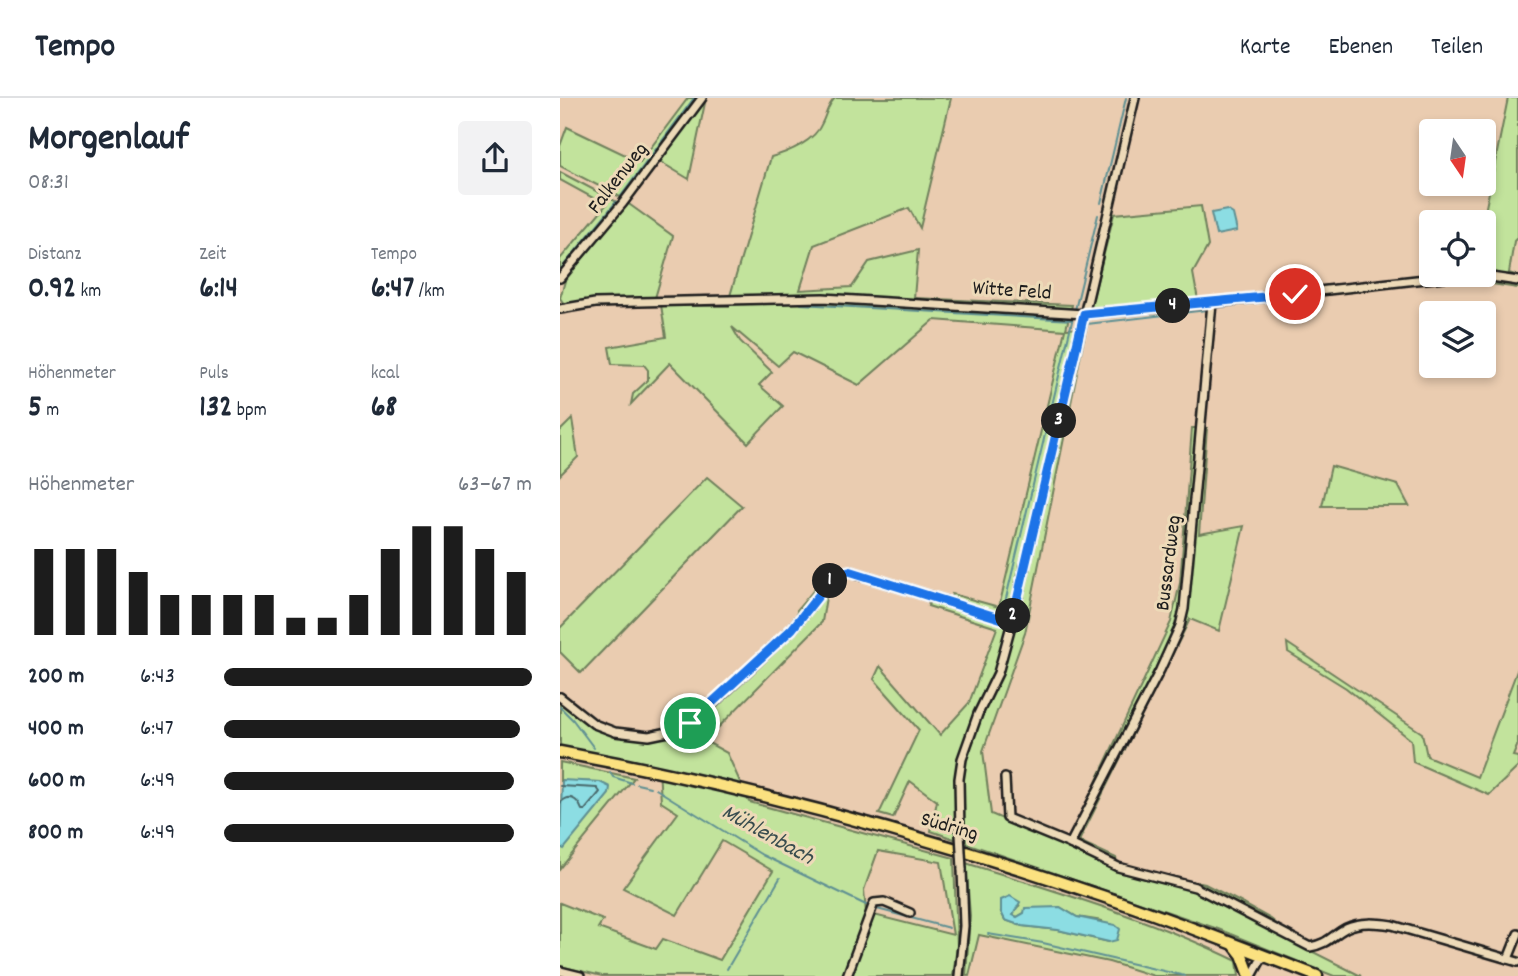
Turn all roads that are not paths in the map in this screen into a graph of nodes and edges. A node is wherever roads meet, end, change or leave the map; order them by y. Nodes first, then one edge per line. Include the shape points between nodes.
1 (702, 98) edge
2 (1135, 98) edge
3 (560, 278) edge
4 (1496, 278) edge
5 (1419, 280) edge
6 (1518, 281) edge
7 (1212, 303) junction
8 (560, 309) edge
9 (1084, 314) junction
10 (1012, 622) junction
11 (560, 697) edge
12 (560, 752) edge
13 (1005, 778) dead end
14 (1070, 844) junction
15 (910, 913) dead end
16 (1518, 934) edge
17 (1234, 946) junction
18 (1263, 956) junction
19 (1508, 960) junction
20 (1518, 962) edge
21 (560, 971) edge
22 (580, 976) edge
23 (847, 976) edge
24 (959, 976) edge
25 (1251, 976) edge
26 (1317, 976) edge

1 - 3 street, Falkenweg
2 - 9 street
4 - 6 street
5 - 7 street, Witte Feld
7 - 9 street, Witte Feld
7 - 14 street, Bussardweg via 1180,625
8 - 9 street, Witte Feld via 595,303 823,298
9 - 10 street
10 - 11 street via 849,571 835,575 792,629 699,717 678,730 649,736 615,732 594,724
10 - 24 street, bridge via 959,779 964,926
12 - 17 main road, Südring via 861,822 1095,893
13 - 14 street via 1007,818
14 - 19 street via 1118,867 1195,887 1310,947 1322,945 1346,928 1375,923
15 - 23 street via 884,902 874,903
16 - 19 street
17 - 18 main road, Südring
17 - 25 main road
18 - 25 street
18 - 26 main road, Südring
19 - 20 street
21 - 22 street

